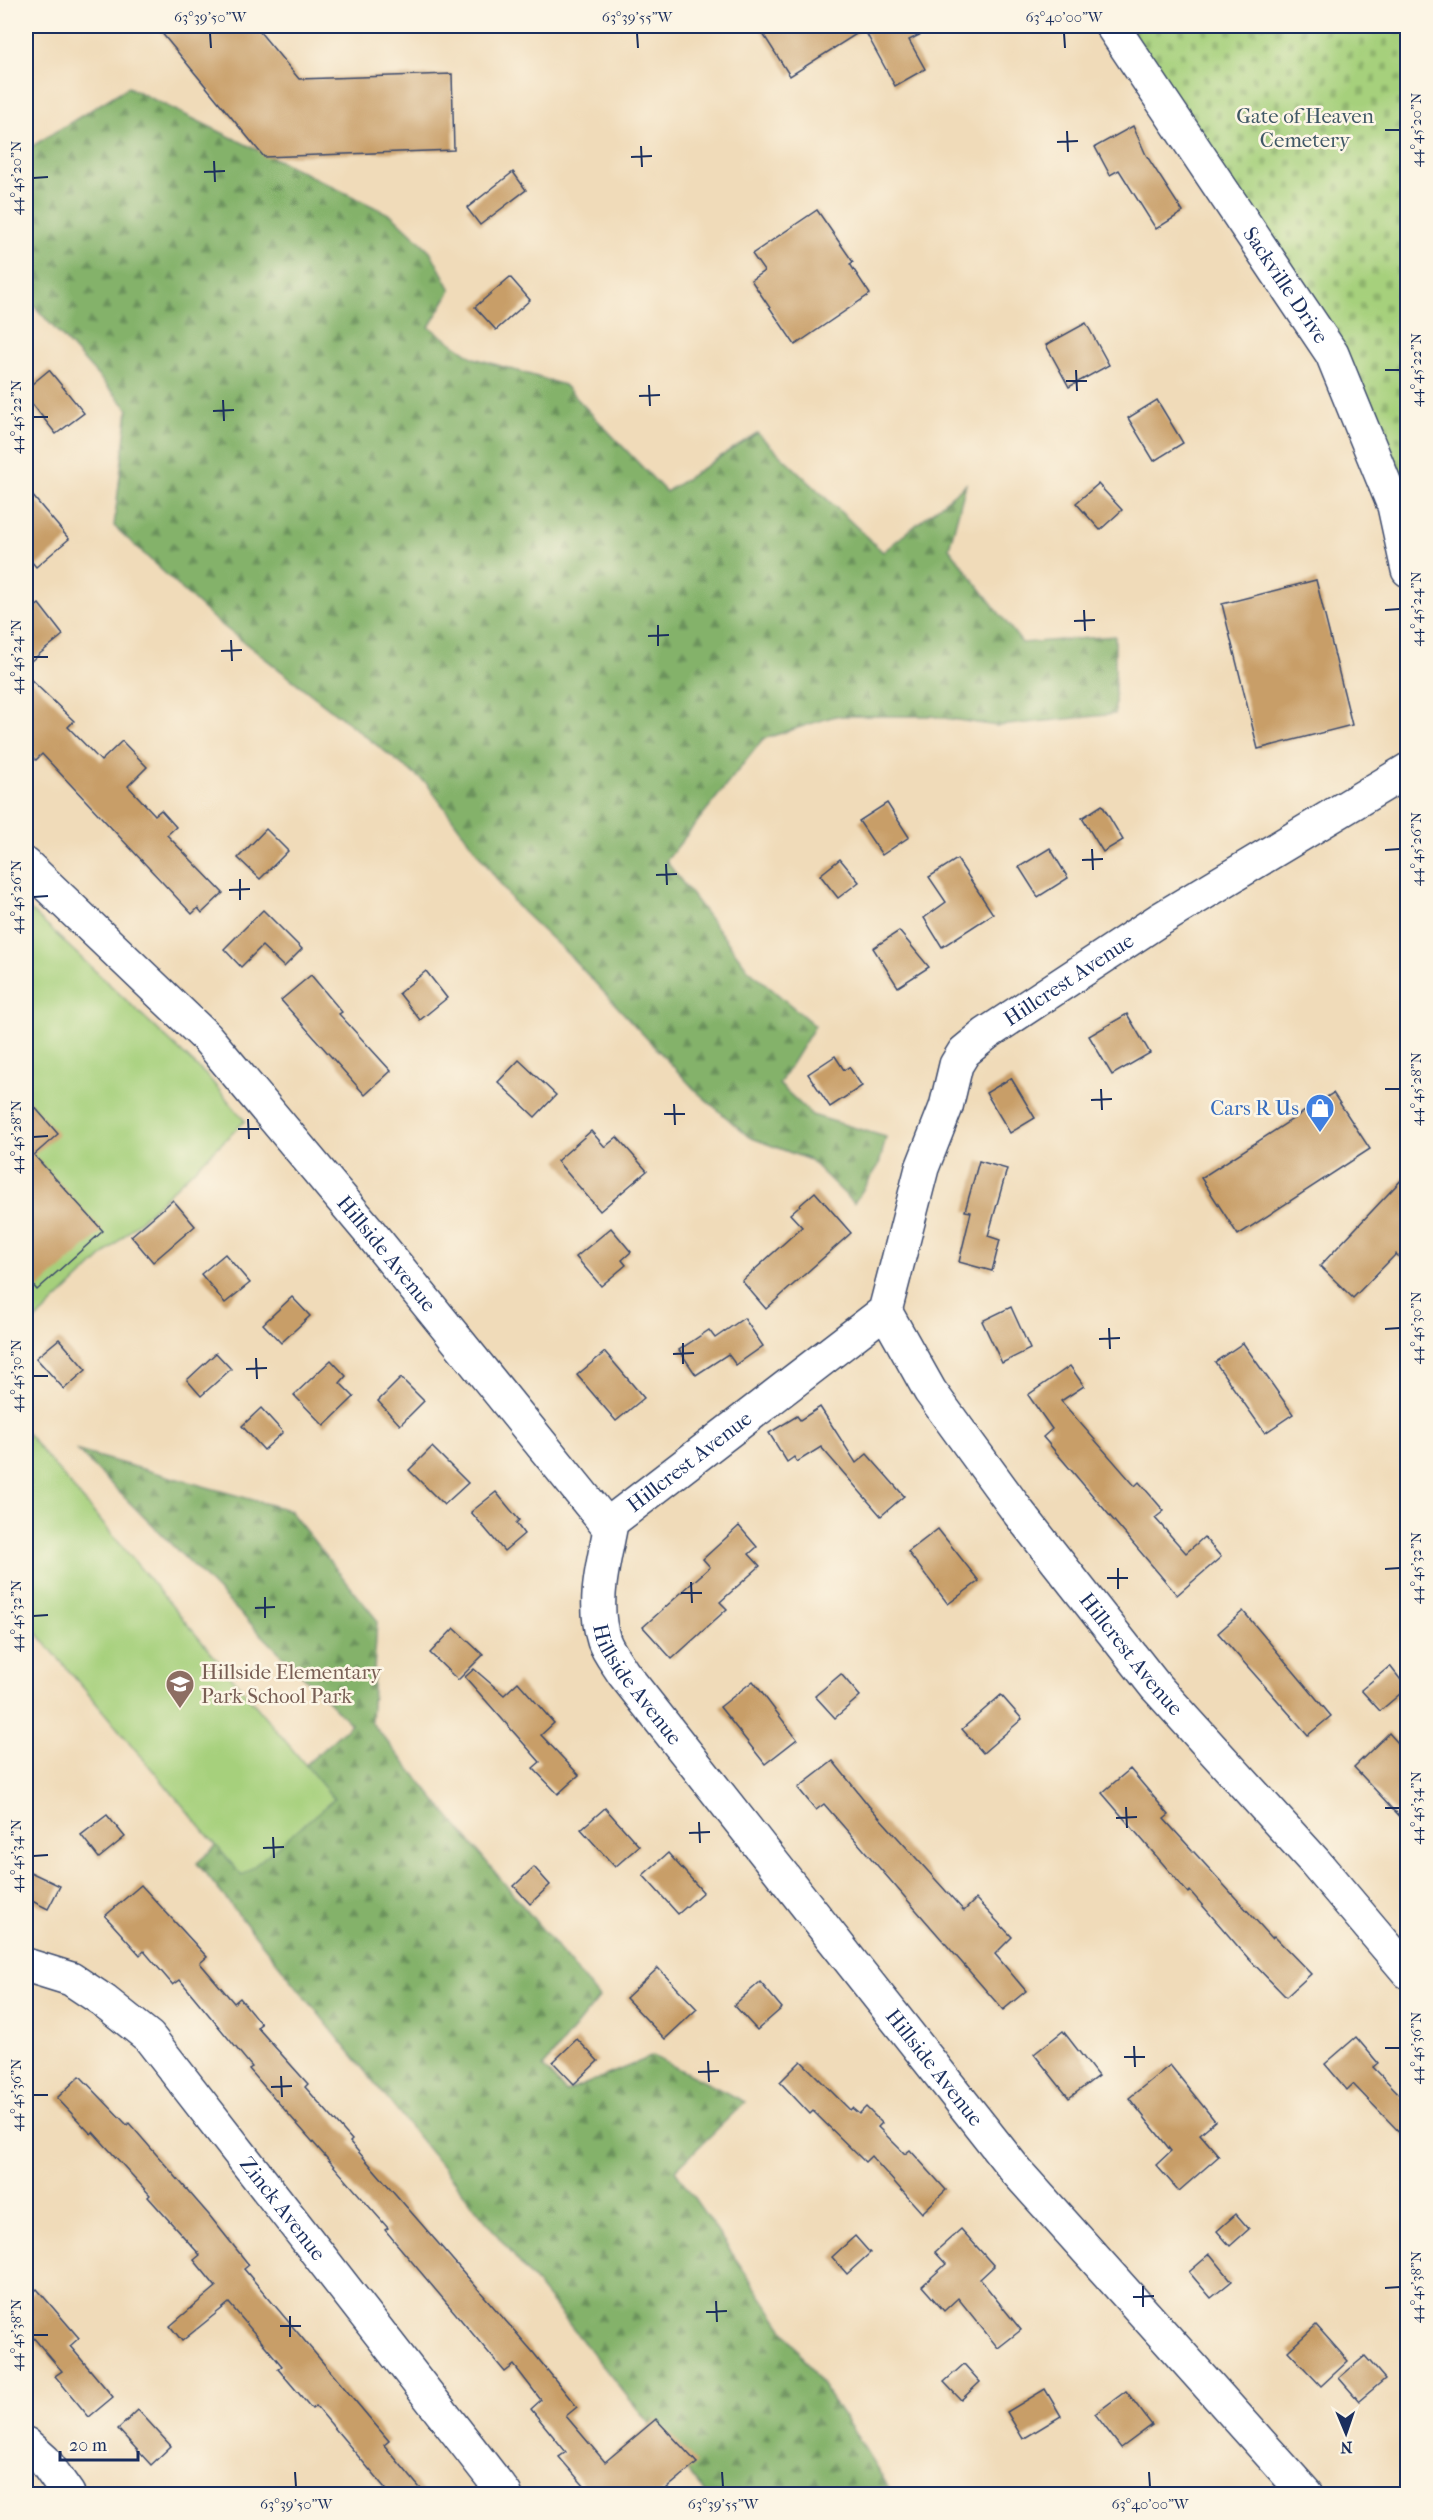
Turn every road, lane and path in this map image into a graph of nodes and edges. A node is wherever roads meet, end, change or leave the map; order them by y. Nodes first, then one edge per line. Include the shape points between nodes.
1 (1112, 26) edge
2 (1407, 570) edge
3 (1407, 770) edge
4 (26, 865) edge
5 (885, 1311) junction
6 (607, 1525) junction
7 (26, 1965) edge
8 (1407, 1972) edge
9 (26, 2444) edge
10 (68, 2494) edge
11 (504, 2494) edge
12 (1306, 2494) edge

1 - 2 street, Sackville Drive via 1332,354 1394,506
3 - 5 street, Hillcrest Avenue via 1159,920 964,1052 956,1065 946,1107 922,1168
4 - 6 street, Hillside Avenue via 207,1038 367,1228
5 - 6 street, Hillcrest Avenue
5 - 8 street, Hillcrest Avenue via 937,1400 1019,1513 1149,1678
6 - 12 street, Hillside Avenue via 610,1529 599,1583 600,1617 604,1642 623,1673 1017,2172
7 - 11 street, Zinck Avenue via 71,1979 149,2037
9 - 10 street via 44,2460

